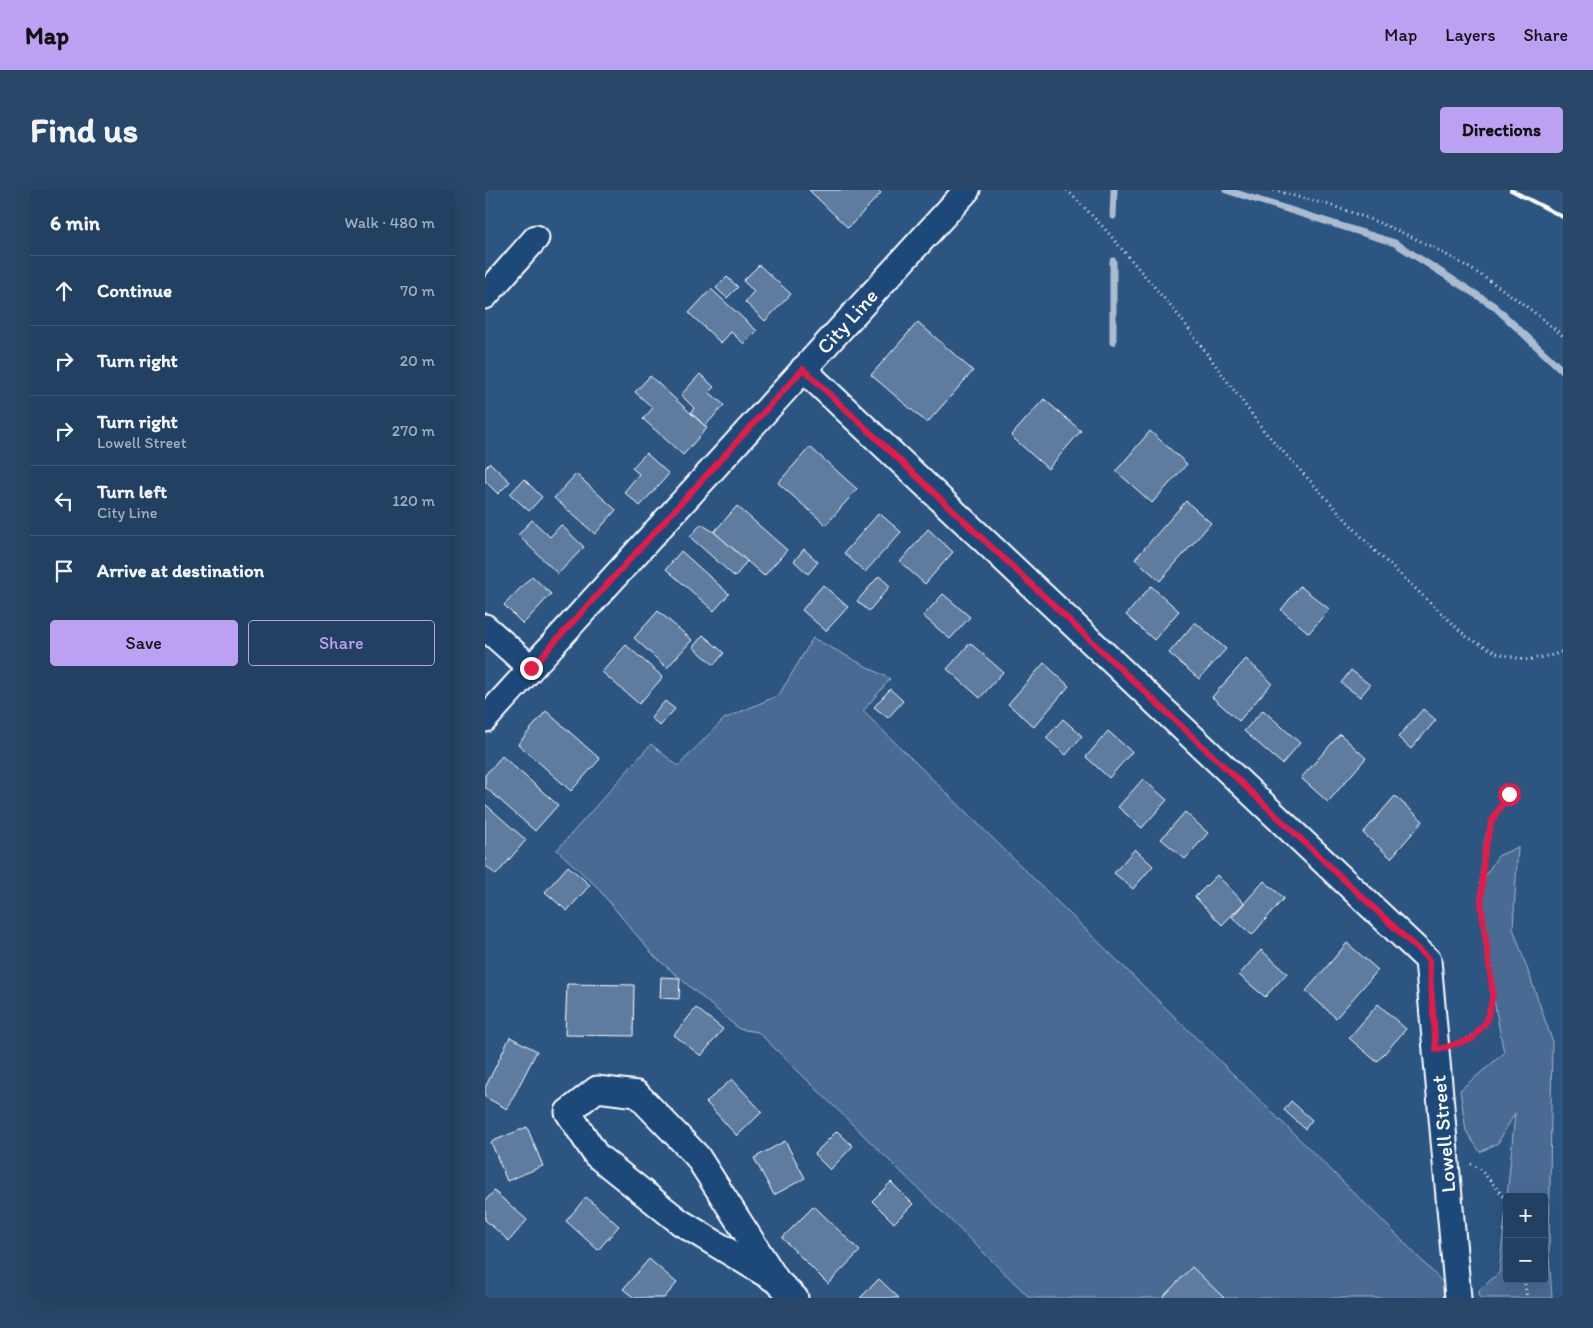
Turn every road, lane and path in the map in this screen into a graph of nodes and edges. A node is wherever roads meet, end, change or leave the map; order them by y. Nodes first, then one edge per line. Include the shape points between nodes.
1 (967, 190) edge
2 (1067, 190) edge
3 (1274, 190) edge
4 (536, 238) dead end
5 (485, 296) edge
6 (1563, 336) edge
7 (803, 369) junction
8 (485, 627) edge
9 (1563, 651) edge
10 (531, 668) junction
11 (485, 719) edge
12 (1509, 794) dead end
13 (1436, 1050) junction
14 (1445, 1152) junction
15 (1503, 1195) edge
16 (777, 1280) junction
17 (1525, 1283) edge
18 (795, 1298) edge
19 (1458, 1298) edge
20 (1527, 1298) edge

1 - 7 street, City Line
2 - 9 path via 1179,316 1265,432 1373,549 1467,637 1497,653 1525,660
3 - 6 path via 1345,210 1438,249 1500,288
4 - 5 street
7 - 10 street, City Line
7 - 13 street, Lowell Street via 1429,960
8 - 10 street
10 - 11 street, City Line
12 - 13 path via 1492,820 1484,855 1481,903 1493,995 1487,1021 1472,1039
13 - 14 street, Lowell Street
14 - 15 path via 1479,1168
14 - 19 street, Lowell Street
16 - 16 street via 697,1156 637,1094 597,1089 568,1112 597,1155 680,1222
16 - 18 street
17 - 20 path

